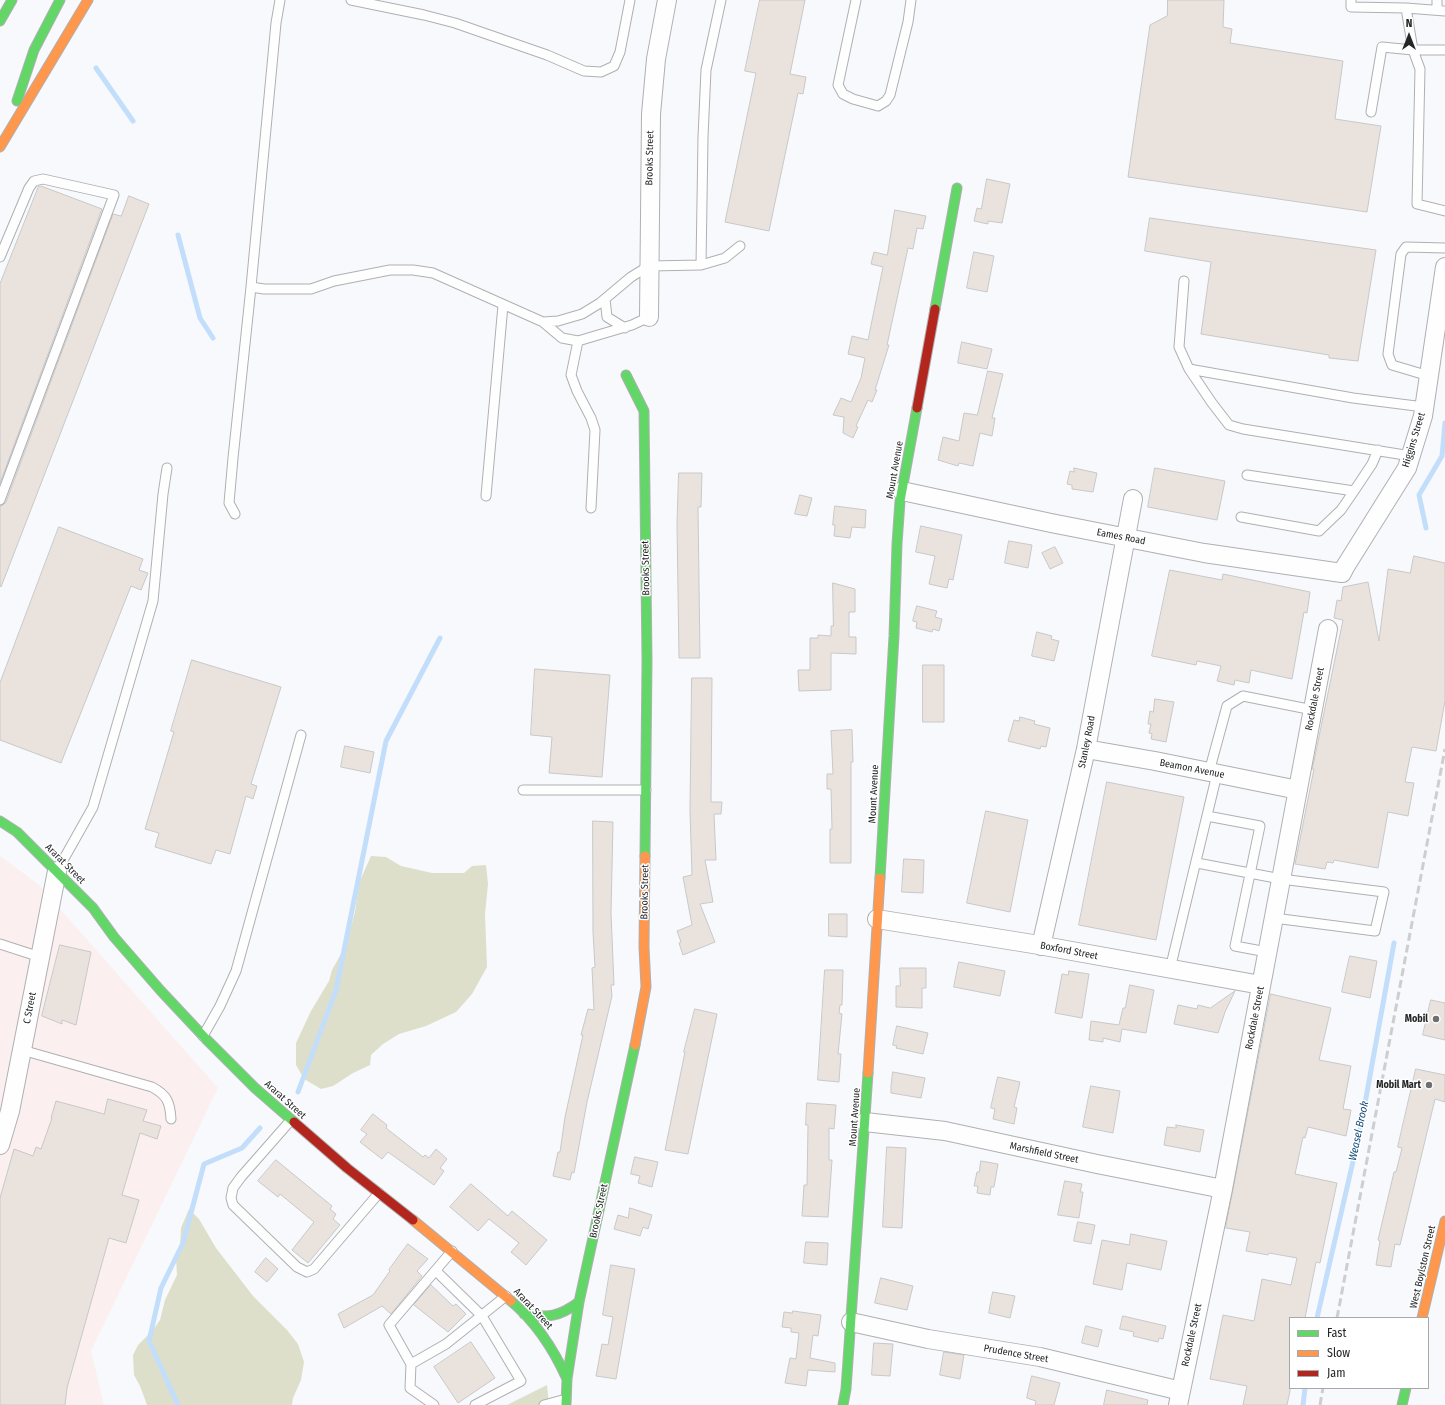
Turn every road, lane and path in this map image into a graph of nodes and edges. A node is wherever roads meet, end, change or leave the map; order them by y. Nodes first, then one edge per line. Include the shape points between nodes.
1 (12, 0) edge
2 (60, 0) edge
3 (88, 0) edge
4 (280, 0) edge
5 (351, 0) edge
6 (630, 0) edge
7 (667, 0) edge
8 (721, 0) edge
9 (856, 0) edge
10 (911, 0) edge
11 (1351, 0) edge
12 (1437, 0) edge
13 (1406, 8) junction
14 (1441, 10) edge
15 (0, 21) edge
16 (1412, 50) junction
17 (1445, 50) edge
18 (1371, 112) dead end
19 (5, 138) junction
20 (0, 147) edge
21 (957, 188) dead end
22 (1445, 212) edge
23 (740, 246) dead end
24 (1445, 248) edge
25 (0, 257) edge
26 (701, 265) junction
27 (649, 266) junction
28 (1445, 267) edge
29 (1184, 281) dead end
30 (251, 287) junction
31 (604, 299) junction
32 (503, 305) junction
33 (649, 317) joint
34 (542, 322) junction
35 (625, 328) junction
36 (578, 341) junction
37 (1189, 369) junction
38 (626, 375) dead end
39 (1429, 376) junction
40 (1424, 407) junction
41 (1378, 450) junction
42 (1411, 456) junction
43 (167, 468) dead end
44 (1247, 475) dead end
45 (1354, 491) junction
46 (902, 492) junction
47 (486, 496) dead end
48 (1133, 499) dead end
49 (0, 500) edge
50 (590, 508) dead end
51 (235, 514) dead end
52 (1241, 518) dead end
53 (1126, 538) junction
54 (1342, 573) joint
55 (1328, 629) dead end
56 (1313, 710) junction
57 (301, 736) dead end
58 (1086, 749) junction
59 (1213, 773) junction
60 (523, 790) dead end
61 (646, 790) junction
62 (1298, 790) junction
63 (1207, 816) junction
64 (0, 821) edge
65 (1197, 863) junction
66 (57, 871) junction
67 (1250, 874) junction
68 (1281, 879) junction
69 (1274, 918) junction
70 (877, 919) junction
71 (0, 944) edge
72 (1041, 946) junction
73 (1268, 952) junction
74 (40, 958) junction
75 (1170, 969) junction
76 (1261, 985) junction
77 (203, 1036) junction
78 (22, 1050) junction
79 (171, 1119) dead end
80 (291, 1120) junction
81 (865, 1122) junction
82 (0, 1145) edge
83 (1223, 1189) junction
84 (379, 1193) junction
85 (1445, 1221) edge
86 (452, 1251) junction
87 (1441, 1257) edge
88 (436, 1271) junction
89 (506, 1296) junction
90 (579, 1302) junction
91 (524, 1314) junction
92 (482, 1316) junction
93 (1422, 1317) edge
94 (851, 1322) junction
95 (411, 1364) junction
96 (567, 1379) junction
97 (1406, 1389) edge
98 (1179, 1398) edge
99 (566, 1402) edge
100 (434, 1405) edge
101 (475, 1405) edge
102 (544, 1405) edge
103 (843, 1405) edge
104 (1402, 1405) edge

1 - 15 main road
2 - 19 main road via 34,50
3 - 19 main road
4 - 30 lane
5 - 6 lane via 455,23 547,55 584,71 601,72 614,66 620,52
7 - 27 street, Brooks Street via 652,96
8 - 26 lane via 706,70
9 - 10 lane via 838,85 843,94 853,100 878,106 890,95
11 - 13 lane via 1351,8
12 - 14 lane
13 - 14 lane
13 - 16 lane
16 - 17 lane
16 - 18 lane via 1382,47
16 - 22 lane via 1420,69 1417,204
19 - 20 main road
21 - 46 main road, Mount Avenue
23 - 26 lane via 725,258
24 - 39 lane via 1406,247 1401,254 1388,354 1392,365
25 - 49 lane via 34,181 43,179 114,195
26 - 27 lane
27 - 31 lane
27 - 33 street, Brooks Street
28 - 39 street, Higgins Street
29 - 37 lane via 1179,347
30 - 32 lane via 311,289 334,281 390,270 413,270 433,273
30 - 51 lane via 229,503
31 - 34 lane via 582,314 558,321
31 - 35 lane via 607,317
32 - 34 lane
32 - 47 lane
33 - 35 lane
34 - 36 lane via 562,338
35 - 36 lane
36 - 50 lane via 571,375 595,430
37 - 40 lane via 1353,398
37 - 41 lane via 1230,425
38 - 61 main road, Brooks Street via 644,411
39 - 40 street, Higgins Street
40 - 42 street, Higgins Street
41 - 42 lane
41 - 45 lane
42 - 54 street, Higgins Street via 1407,468
43 - 66 lane via 153,601 93,807
44 - 45 lane
45 - 52 lane via 1341,510 1319,531
46 - 53 street, Eames Road
46 - 70 main road, Mount Avenue
48 - 53 street, Stanley Road
53 - 54 street, Eames Road via 1204,553
53 - 58 street, Stanley Road
55 - 56 street, Rockdale Street
56 - 59 lane via 1243,696 1226,706
56 - 62 street, Rockdale Street
57 - 77 lane via 236,971
58 - 59 street, Beamon Avenue
58 - 72 street, Stanley Road
59 - 62 street, Beamon Avenue
59 - 63 lane
60 - 61 lane
61 - 90 main road, Brooks Street via 646,987
62 - 68 street, Rockdale Street
63 - 65 lane
63 - 67 lane via 1260,826
64 - 66 main road, Ararat Street via 17,832
65 - 67 lane
65 - 75 lane
66 - 74 street, C Street
66 - 77 main road, Ararat Street via 93,908 114,937
67 - 68 lane
67 - 73 lane via 1235,946
68 - 69 street, Rockdale Street
68 - 69 lane via 1384,892 1375,931
69 - 73 street, Rockdale Street
70 - 72 street, Boxford Street
70 - 81 main road, Mount Avenue
71 - 74 lane
72 - 75 street, Boxford Street
73 - 76 street, Rockdale Street
74 - 78 street, C Street
75 - 76 street, Boxford Street
76 - 83 street, Rockdale Street
77 - 80 main road, Ararat Street via 254,1088
78 - 79 lane via 152,1087 165,1096
78 - 82 street, C Street via 10,1111
80 - 84 main road, Ararat Street
80 - 84 lane via 241,1176 233,1188 231,1198 233,1205 297,1268 307,1272 314,1269
81 - 83 street, Marshfield Street via 945,1131
81 - 94 main road, Mount Avenue
83 - 98 street, Rockdale Street
84 - 86 main road, Ararat Street
85 - 87 main road, West Boylston Street
86 - 88 lane
86 - 89 main road, Ararat Street
87 - 93 main road, West Boylston Street
88 - 92 lane
88 - 95 lane via 389,1325
89 - 91 main road, Ararat Street
89 - 92 lane
90 - 91 main road via 554,1317
90 - 96 main road, Brooks Street
91 - 96 main road, Ararat Street via 556,1355
92 - 95 lane via 446,1344
92 - 101 lane via 521,1381
94 - 98 street, Prudence Street via 928,1339 1040,1357
94 - 103 main road, Mount Avenue
95 - 100 lane via 410,1388
96 - 99 main road, Brooks Street
97 - 104 main road
99 - 102 lane

